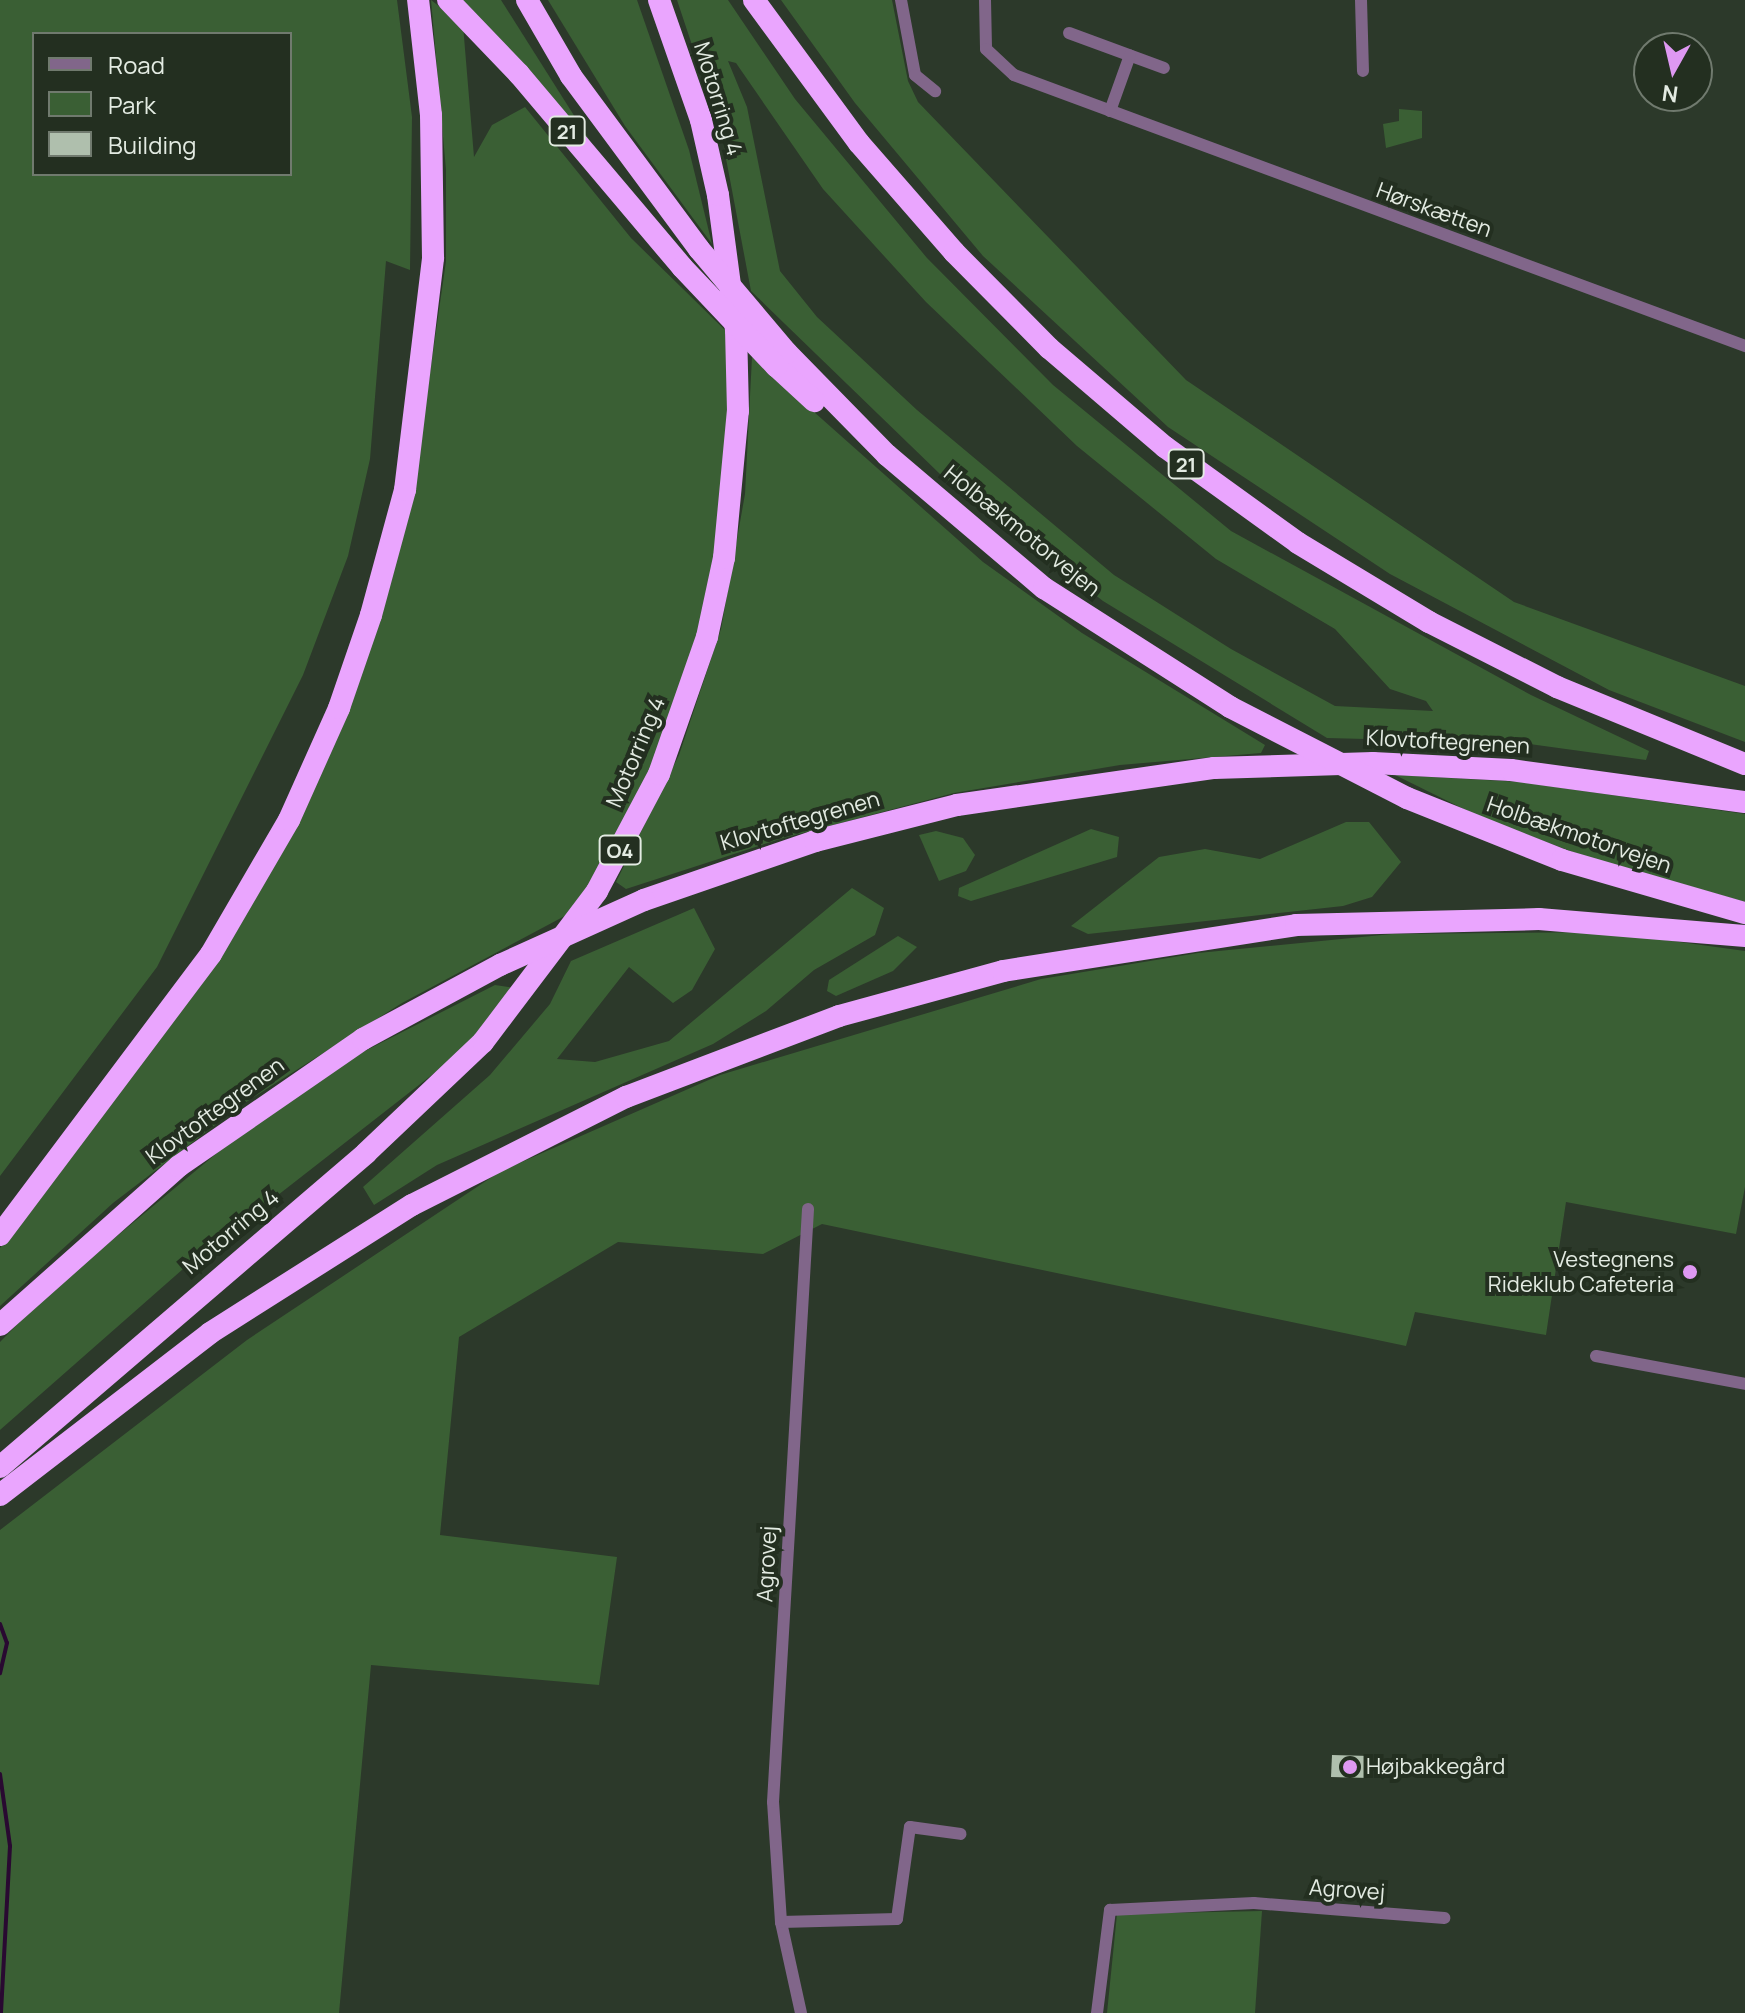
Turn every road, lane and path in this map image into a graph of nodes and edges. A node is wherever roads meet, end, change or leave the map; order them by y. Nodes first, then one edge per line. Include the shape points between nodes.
1 (418, 0) edge
2 (448, 0) edge
3 (527, 0) edge
4 (659, 0) edge
5 (754, 0) edge
6 (901, 0) edge
7 (985, 0) edge
8 (1361, 0) edge
9 (1069, 33) dead end
10 (1130, 55) junction
11 (1164, 68) dead end
12 (1363, 71) dead end
13 (935, 91) dead end
14 (1110, 111) junction
15 (1745, 346) edge
16 (781, 359) junction
17 (1745, 764) edge
18 (1745, 802) edge
19 (1745, 913) edge
20 (1745, 936) edge
21 (808, 1209) dead end
22 (0, 1235) edge
23 (0, 1325) edge
24 (1596, 1356) dead end
25 (1745, 1384) edge
26 (0, 1467) edge
27 (0, 1495) edge
28 (961, 1834) dead end
29 (1444, 1918) dead end
30 (781, 1922) junction
31 (801, 2013) edge
32 (1097, 2013) edge

1 - 22 highway via 434,198 423,380 405,490 339,708 289,820 211,954
2 - 16 highway, 21, bridge via 519,74 682,267
3 - 16 highway, 21, bridge via 571,76
4 - 26 highway, Motorring 4 / O4 via 701,120 718,195 735,317 738,411 724,558 707,637 659,774 597,891 483,1042 366,1153
5 - 17 highway, 21 via 859,143 954,252 1049,348 1175,455 1298,543 1429,622 1557,687
6 - 13 street via 915,75
7 - 14 street, Hørskætten via 981,33 992,61
8 - 12 street
9 - 10 street
10 - 11 street
10 - 14 street
14 - 15 street, Hørskætten
16 - 19 highway, Holbækmotorvejen / 21, bridge via 920,498 980,534 1044,588 1230,707 1407,798 1562,860
18 - 23 highway, Klovtoftegrenen, bridge via 1596,778 1446,765 1200,769 957,805 815,841 644,900 500,965 363,1039 179,1166
20 - 27 highway via 1539,919 1296,925 1032,965 839,1016 626,1097 412,1205 210,1333
21 - 30 street, Agrovej via 773,1802
24 - 25 street
28 - 30 street via 910,1827 897,1919
29 - 32 street, Agrovej via 1254,1903 1110,1910
30 - 31 street, Agrovej

